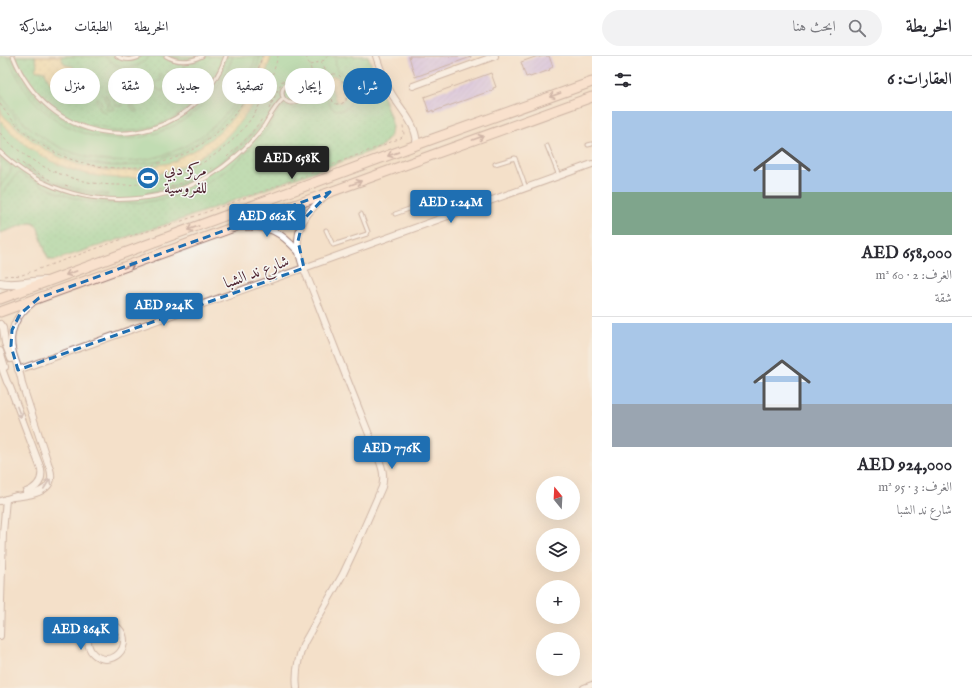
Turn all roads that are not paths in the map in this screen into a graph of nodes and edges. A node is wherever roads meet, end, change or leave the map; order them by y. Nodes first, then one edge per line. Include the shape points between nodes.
1 (13, 56) edge
2 (117, 56) edge
3 (141, 56) edge
4 (166, 56) edge
5 (202, 56) edge
6 (226, 56) edge
7 (376, 56) edge
8 (495, 56) edge
9 (592, 82) edge
10 (413, 86) dead end
11 (592, 97) edge
12 (283, 98) junction
13 (414, 130) junction
14 (427, 141) junction
15 (414, 146) junction
16 (547, 146) dead end
17 (0, 152) edge
18 (495, 164) dead end
19 (592, 164) edge
20 (559, 176) junction
21 (526, 188) junction
22 (330, 192) junction
23 (461, 212) junction
24 (361, 214) dead end
25 (395, 214) dead end
26 (235, 227) junction
27 (326, 230) dead end
28 (350, 240) junction
29 (353, 250) junction
30 (298, 251) junction
31 (304, 268) junction
32 (0, 280) edge
33 (47, 281) junction
34 (39, 298) junction
35 (0, 299) edge
36 (0, 312) edge
37 (0, 324) edge
38 (0, 351) edge
39 (0, 363) edge
40 (18, 370) junction
41 (22, 384) junction
42 (10, 387) junction
43 (6, 499) edge
44 (122, 635) joint
45 (0, 636) edge
46 (592, 685) edge
47 (297, 688) edge
48 (584, 688) edge

1 - 6 lane via 32,90 51,109 77,124 112,133 149,130 184,114 208,90
2 - 3 lane via 126,60
4 - 5 lane via 181,61
7 - 13 street via 393,96
8 - 10 street
9 -> 14 main road
22 -> 11 main road
12 - 12 lane via 287,103 299,102 303,91 294,83 286,85 282,90
12 - 17 lane via 254,139 224,166 191,185 150,197 104,200 62,190 36,179
13 - 14 street
13 - 15 street
14 - 15 main road
15 -> 33 main road
16 - 20 lane
18 - 21 lane via 515,158
19 - 20 street, شارع ند الشبا
20 - 21 street, شارع ند الشبا
21 - 23 street, شارع ند الشبا
22 - 26 main road
22 - 30 street via 303,220
23 - 25 lane via 455,196 451,194
23 - 29 street, شارع ند الشبا
24 - 28 lane via 368,233
26 - 30 street via 270,229 281,234
34 -> 26 main road
27 - 28 lane via 333,245
28 - 29 lane
29 - 31 street, شارع ند الشبا
30 - 31 street
31 - 40 street, شارع ند الشبا
31 - 47 street via 383,470 384,479 343,574 302,648 296,672
32 - 33 street via 14,285
33 - 35 main road
34 - 36 main road
40 -> 34 street via 11,346 12,330 20,314
37 - 41 street
38 - 42 street
39 - 42 street
40 - 41 street
43 -> 41 street via 43,490 51,478
42 -> 43 street via 42,472 37,486
43 - 45 street
44 - 44 street via 112,624 101,624 90,633 89,647 100,658 110,658 122,649
46 - 48 street

